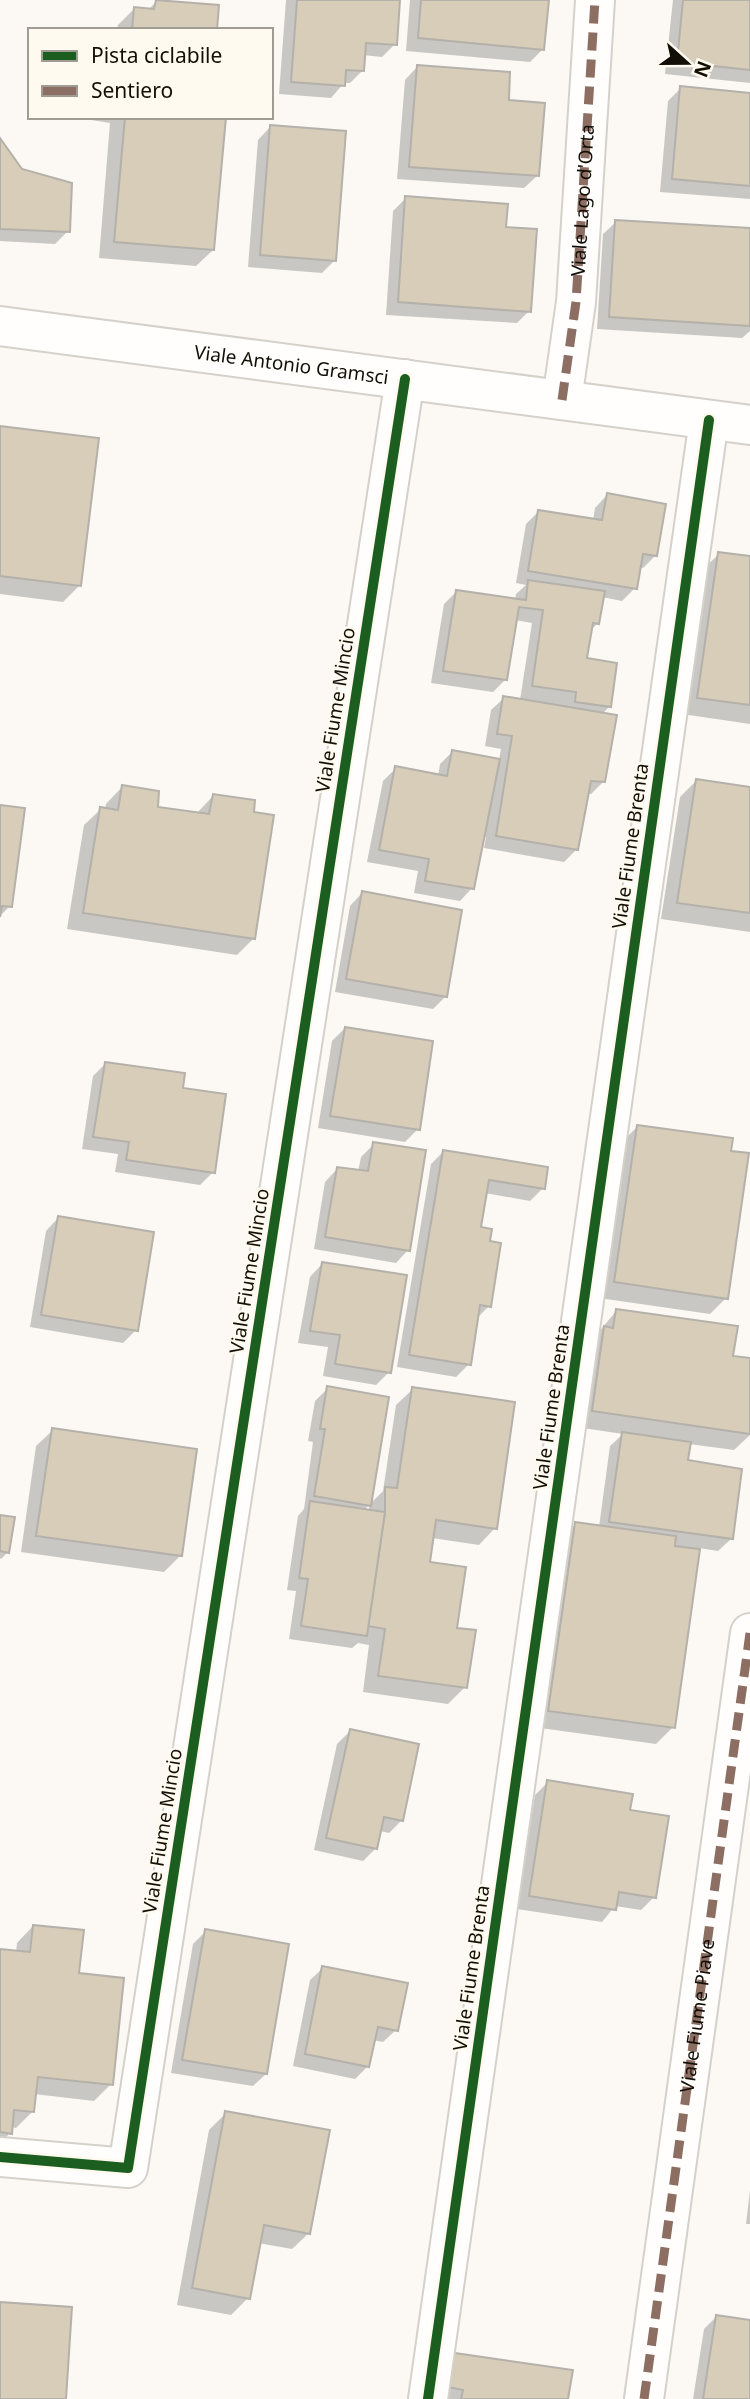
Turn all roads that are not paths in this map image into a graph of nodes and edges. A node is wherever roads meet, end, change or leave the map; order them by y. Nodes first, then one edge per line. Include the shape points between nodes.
1 (595, 0) edge
2 (0, 326) edge
3 (405, 379) junction
4 (562, 400) junction
5 (709, 420) junction
6 (750, 425) edge
7 (750, 1633) edge
8 (0, 2157) edge
9 (428, 2399) edge
10 (644, 2399) edge

1 - 4 street, Viale Lago d'Orta via 576,302
2 - 3 street, Viale Antonio Gramsci
3 - 4 street, Viale Antonio Gramsci
3 - 8 street, Viale Fiume Mincio via 128,2168
4 - 5 street, Viale Antonio Gramsci
5 - 6 street, Viale Antonio Gramsci
5 - 9 street, Viale Fiume Brenta
7 - 10 street, Viale Fiume Piave

